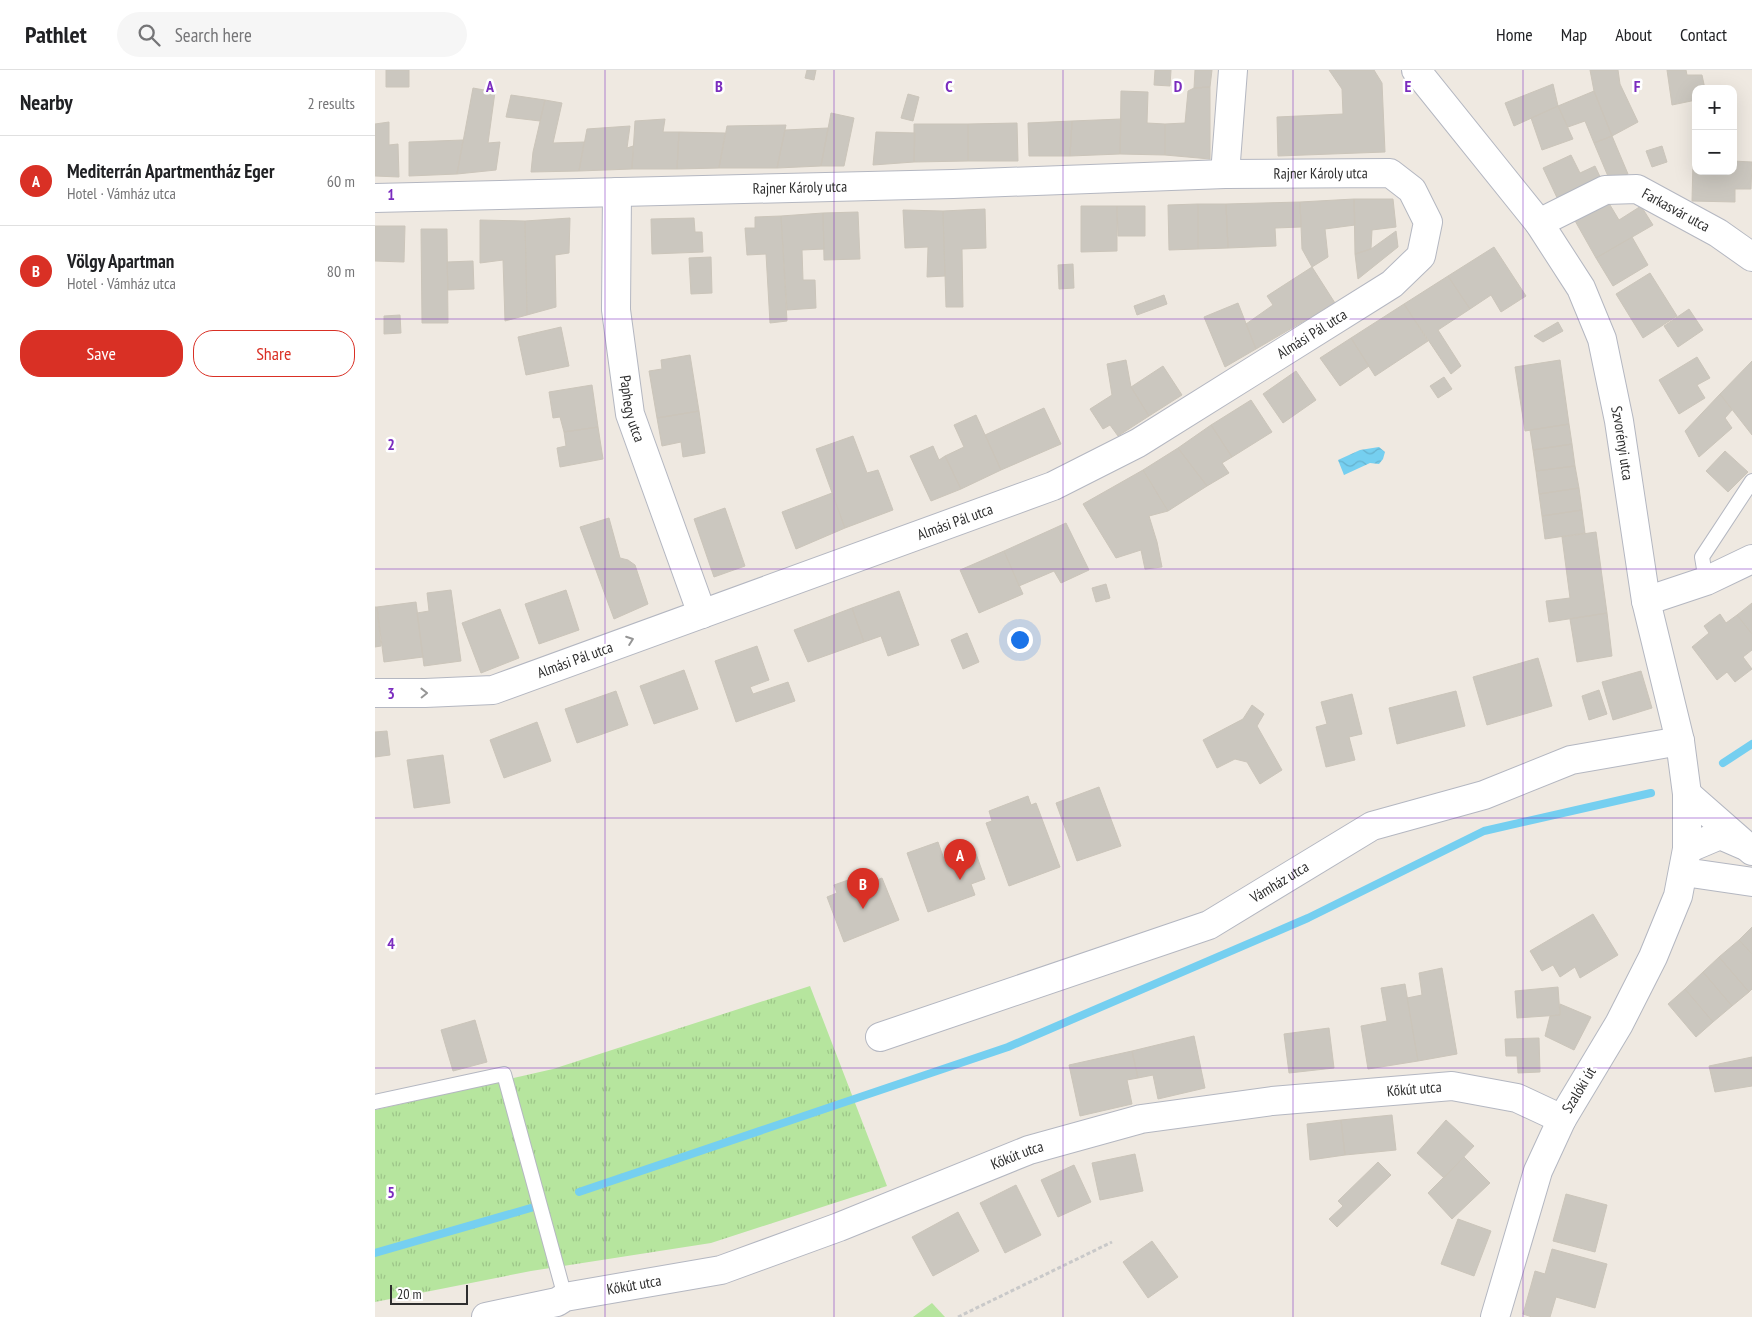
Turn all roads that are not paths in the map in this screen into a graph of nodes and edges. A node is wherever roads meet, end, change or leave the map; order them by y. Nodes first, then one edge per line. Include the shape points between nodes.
1 (1233, 70) edge
2 (1416, 70) edge
3 (1225, 174) junction
4 (1413, 190) joint
5 (617, 192) junction
6 (375, 198) edge
7 (1539, 223) junction
8 (1752, 257) edge
9 (1752, 481) edge
10 (1752, 559) edge
11 (1706, 581) junction
12 (1646, 601) junction
13 (702, 614) junction
14 (375, 693) edge
15 (1680, 741) junction
16 (1687, 794) junction
17 (1751, 850) edge
18 (1686, 860) junction
19 (1752, 882) edge
20 (880, 1037) dead end
21 (375, 1102) edge
22 (1562, 1119) junction
23 (561, 1305) edge
24 (486, 1317) edge
25 (1495, 1317) edge

1 - 3 street
2 - 7 street, Szvorényi utca
3 - 4 street, Rajner Károly utca via 1390,173
3 - 5 street, Rajner Károly utca
4 - 13 street, Almási Pál utca via 1429,222 1421,256 1392,284 1138,444 1053,486
5 - 6 street, Rajner Károly utca
5 - 13 street, Paphegy utca via 616,310 630,414
7 - 8 street, Farkasvár utca via 1605,190 1637,189
7 - 12 street, Szvorényi utca via 1581,288 1602,339 1619,421
9 - 11 lane via 1702,557
10 - 11 street
11 - 12 street
12 - 15 street, Szvorényi utca
14 -> 13 street, Almási Pál utca via 493,690
15 - 16 street, Szvorényi utca
15 - 20 street, Vámház utca via 1571,760 1484,795 1371,826 1209,925
16 - 17 street
16 - 18 street, Szvorényi utca
17 - 18 street via 1720,835
18 - 19 street
18 - 22 street, Szalóki út via 1679,896 1653,958 1619,1024
21 - 23 lane via 504,1074 543,1217
22 - 23 street, Kőkút utca via 1517,1098 1452,1086 1272,1101 1141,1119 1029,1150 839,1227 721,1270
22 - 25 street, Szalóki út via 1538,1171
23 - 24 street, Kőkút utca

